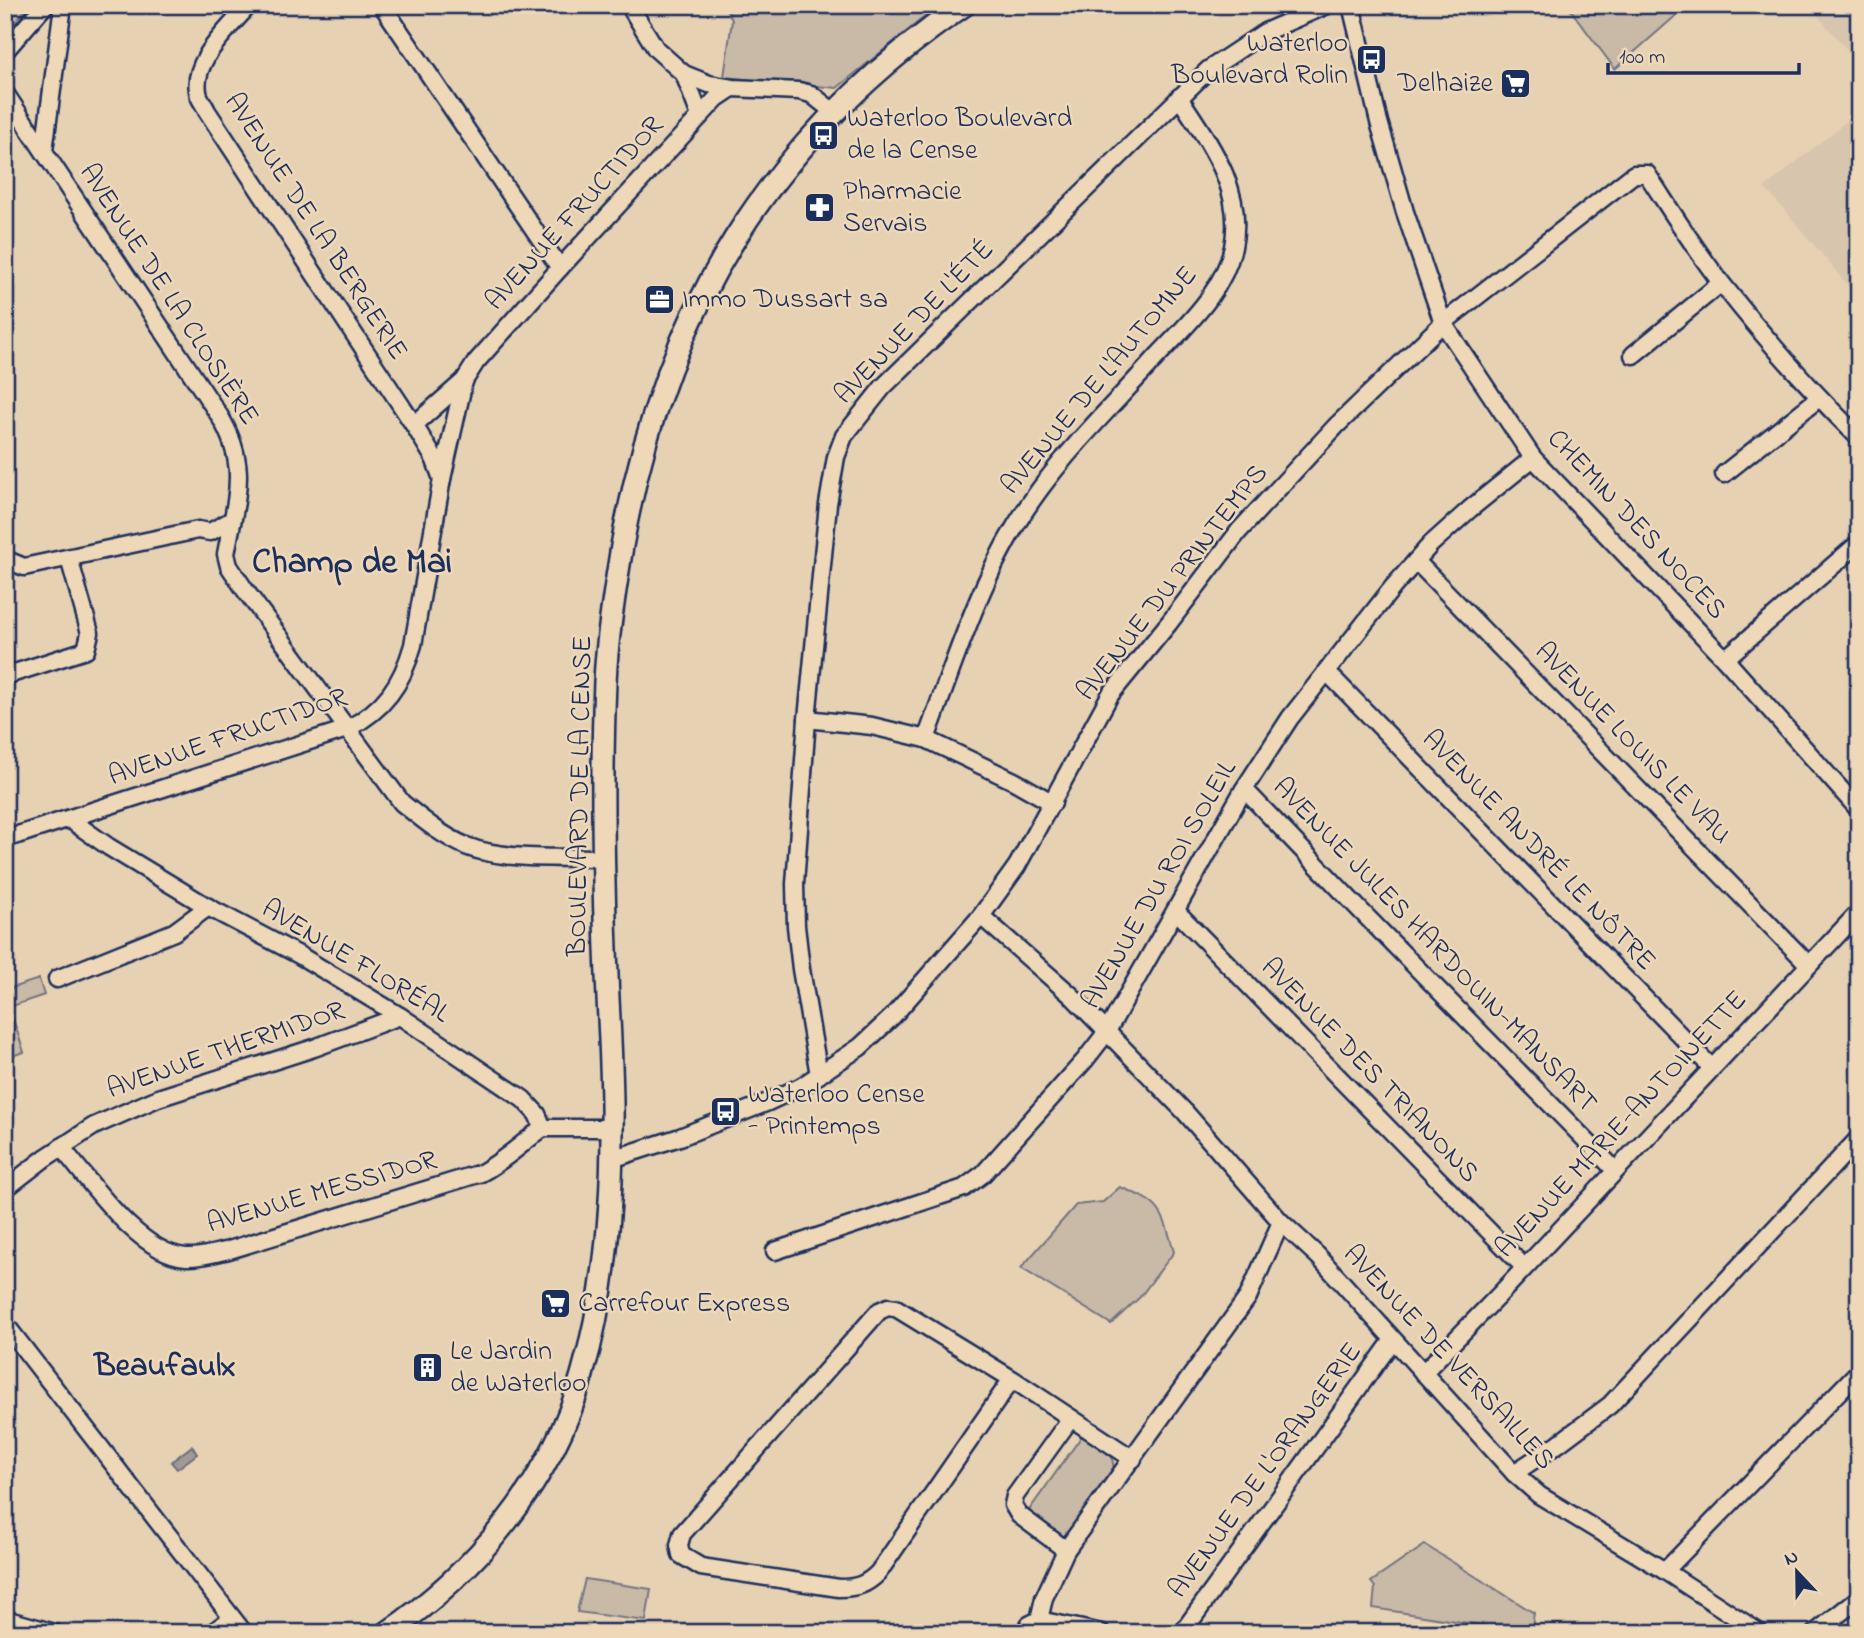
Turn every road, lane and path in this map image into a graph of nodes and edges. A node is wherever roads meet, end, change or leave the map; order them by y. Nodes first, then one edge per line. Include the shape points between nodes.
1 (45, 5) edge
2 (63, 5) edge
3 (248, 5) edge
4 (382, 5) edge
5 (629, 5) edge
6 (1327, 5) edge
7 (1351, 5) edge
8 (960, 6) edge
9 (5, 51) edge
10 (684, 74) junction
11 (732, 89) junction
12 (5, 93) edge
13 (1179, 97) junction
14 (835, 113) junction
15 (699, 116) junction
16 (44, 151) junction
17 (560, 268) junction
18 (1721, 283) junction
19 (1443, 323) junction
20 (1633, 355) dead end
21 (464, 381) junction
22 (1819, 398) junction
23 (414, 425) junction
24 (1859, 438) edge
25 (1533, 458) junction
26 (1724, 474) dead end
27 (442, 479) junction
28 (232, 520) junction
29 (210, 533) junction
30 (1859, 543) edge
31 (226, 554) junction
32 (69, 558) junction
33 (5, 559) edge
34 (1416, 561) junction
35 (1725, 659) junction
36 (1326, 671) junction
37 (5, 676) edge
38 (807, 719) junction
39 (347, 729) junction
40 (926, 739) junction
41 (1244, 789) junction
42 (1053, 803) junction
43 (1859, 810) edge
44 (69, 819) junction
45 (5, 839) edge
46 (602, 858) junction
47 (208, 907) junction
48 (1176, 911) junction
49 (1859, 912) edge
50 (981, 916) junction
51 (1809, 965) junction
52 (57, 979) dead end
53 (400, 1016) junction
54 (1106, 1033) junction
55 (1712, 1068) junction
56 (819, 1075) junction
57 (543, 1128) junction
58 (612, 1128) junction
59 (1859, 1138) edge
60 (61, 1147) junction
61 (612, 1160) junction
62 (1615, 1170) junction
63 (5, 1189) edge
64 (1281, 1222) junction
65 (775, 1251) dead end
66 (1524, 1267) junction
67 (5, 1324) edge
68 (1393, 1340) junction
69 (1859, 1371) edge
70 (1423, 1373) junction
71 (1012, 1379) junction
72 (1071, 1418) junction
73 (1133, 1459) junction
74 (1514, 1473) junction
75 (1066, 1550) junction
76 (1665, 1571) junction
77 (1859, 1598) edge
78 (232, 1618) junction
79 (5, 1619) edge
80 (1042, 1626) edge
81 (55, 1633) edge
82 (212, 1633) edge
83 (244, 1633) edge
84 (387, 1633) edge
85 (1027, 1633) edge
86 (1102, 1633) edge
87 (1181, 1633) edge
88 (1760, 1633) edge
89 (1815, 1633) edge

1 - 9 street
2 - 16 street, AVENUE DE LA CLOSIÈRE
3 - 23 street, AVENUE DE LA BERGERIE via 200,67 199,95
4 - 17 street
5 - 10 street via 656,49
6 - 13 street, AVENUE DE L'ÉTÉ via 1237,48
7 - 19 street, CHEMIN DES NOCES via 1405,212
8 - 14 main road, BOULEVARD DE LA CENSE
10 - 11 street
10 - 15 street
11 - 14 street via 811,94
11 - 15 street, AVENUE FRUCTIDOR
12 - 16 street, AVENUE DE LA CLOSIÈRE
13 - 38 street, AVENUE DE L'ÉTÉ via 883,387 844,436 828,504
13 - 40 street, AVENUE DE L'AUTOMNE via 1220,163 1234,203 1233,247 1223,273 1183,330 1072,449 1001,548
14 - 46 main road, BOULEVARD DE LA CENSE via 777,178 705,288 680,341 641,454 617,578 605,677
15 - 17 street, AVENUE FRUCTIDOR
16 - 28 street, AVENUE DE LA CLOSIÈRE via 233,438 239,480
17 - 21 street, AVENUE FRUCTIDOR
18 - 19 street, AVENUE DU PRINTEMPS via 1647,174 1641,172
18 - 20 street
18 - 22 street
19 - 25 street, CHEMIN DES NOCES
19 - 42 street, AVENUE DU PRINTEMPS via 1336,426 1239,531 1110,695
21 - 23 street, AVENUE FRUCTIDOR
21 - 27 street, AVENUE FRUCTIDOR
22 - 24 street
22 - 26 street
23 - 27 street, AVENUE DE LA BERGERIE
25 - 34 street, AVENUE DU ROI SOLEIL
25 - 35 street, CHEMIN DES NOCES
27 - 39 street, AVENUE FRUCTIDOR via 407,667 383,704
28 - 29 street
28 - 31 street, AVENUE DE LA CLOSIÈRE
29 - 31 street
29 - 32 street via 198,530
30 - 35 street
31 - 39 street via 241,584
32 - 33 street via 24,567
32 - 37 street via 89,633 86,650
34 - 36 street, AVENUE DU ROI SOLEIL
34 - 51 street, AVENUE LOUIS LE VAU
35 - 43 street, CHEMIN DES NOCES
36 - 41 street, AVENUE DU ROI SOLEIL
36 - 55 street, AVENUE ANDRÉ LE NÔTRE
38 - 40 street via 872,726
38 - 56 street, AVENUE DE L'ÉTÉ via 796,848 796,926
39 - 44 street, AVENUE FRUCTIDOR
39 - 46 street via 402,803 467,846 509,855
40 - 42 street
41 - 48 street, AVENUE DU ROI SOLEIL
41 - 62 street, AVENUE JULES HARDOUIN-MANSART
42 - 50 street, AVENUE DU PRINTEMPS
44 - 45 street, AVENUE FRUCTIDOR
44 - 47 street, AVENUE FLORÉAL
46 - 58 main road, BOULEVARD DE LA CENSE
47 - 52 street via 174,932
47 - 53 street, AVENUE FLORÉAL
48 - 54 street, AVENUE DU ROI SOLEIL
48 - 66 street, AVENUE DES TRIANONS
49 - 51 street, AVENUE MARIE-ANTOINETTE
50 - 54 street, AVENUE DE VERSAILLES via 1072,996
50 - 56 street, AVENUE DU PRINTEMPS via 891,1017 860,1047
51 - 55 street, AVENUE MARIE-ANTOINETTE
53 - 57 street, AVENUE FLORÉAL via 523,1099
53 - 60 street, AVENUE THERMIDOR via 158,1098 94,1126
54 - 64 street, AVENUE DE VERSAILLES via 1185,1112
54 - 65 street, AVENUE DU ROI SOLEIL via 975,1182
55 - 62 street, AVENUE MARIE-ANTOINETTE
56 - 61 street, AVENUE DU PRINTEMPS via 768,1102
57 - 58 street
57 - 60 street, AVENUE MESSIDOR via 481,1174 229,1250 184,1257 165,1252 132,1229
58 - 61 main road, BOULEVARD DE LA CENSE
59 - 74 street via 1610,1405
60 - 63 street, AVENUE THERMIDOR
61 - 84 main road, BOULEVARD DE LA CENSE via 601,1287 582,1378 565,1424 517,1506 474,1559 433,1599
62 - 66 street, AVENUE MARIE-ANTOINETTE
64 - 68 street, AVENUE DE VERSAILLES
64 - 73 street via 1248,1297
66 - 70 street, AVENUE MARIE-ANTOINETTE
67 - 78 street
68 - 70 street, AVENUE DE VERSAILLES
68 - 87 street, AVENUE DE L'ORANGERIE
69 - 76 street
70 - 74 street, AVENUE DE VERSAILLES
71 - 71 street via 896,1308 879,1311 682,1534 681,1555 701,1567 839,1588 868,1583
71 - 72 street
72 - 73 street
72 - 75 street via 1013,1505 1019,1515
73 - 75 street
74 - 76 street, AVENUE DE VERSAILLES via 1539,1495
75 - 80 street via 1044,1598
76 - 88 street, AVENUE DE VERSAILLES
77 - 89 street
78 - 82 street
78 - 83 street
79 - 81 street
80 - 85 street via 1029,1625
80 - 86 street

